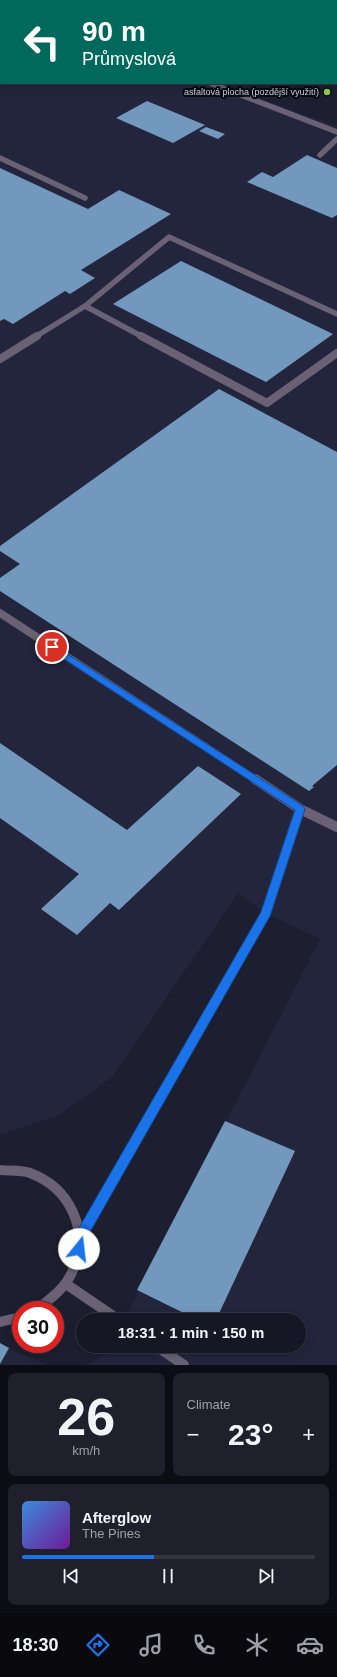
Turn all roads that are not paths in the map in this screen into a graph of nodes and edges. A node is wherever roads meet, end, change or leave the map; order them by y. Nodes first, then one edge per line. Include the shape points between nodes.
1 (213, 84) edge
2 (337, 132) edge
3 (337, 139) edge
4 (320, 154) dead end
5 (0, 158) edge
6 (85, 198) dead end
7 (85, 306) junction
8 (337, 314) edge
9 (337, 353) edge
10 (0, 359) edge
11 (0, 613) edge
12 (300, 809) junction
13 (337, 827) edge
14 (0, 1170) edge
15 (80, 1237) junction
16 (66, 1284) junction
17 (51, 1301) edge
18 (108, 1313) edge
19 (12, 1319) edge
20 (0, 1322) edge
21 (166, 1353) edge
22 (184, 1365) edge

1 - 2 street
3 - 4 street
5 - 6 street
7 - 8 street via 169,237
7 - 9 street via 267,403
7 - 10 street
11 - 12 street
12 - 13 street
12 - 15 street via 266,913
14 - 15 street via 15,1169 40,1176 61,1191 75,1212
15 - 16 street via 77,1261
16 - 17 street
16 - 18 street
19 - 20 street
21 - 22 street

